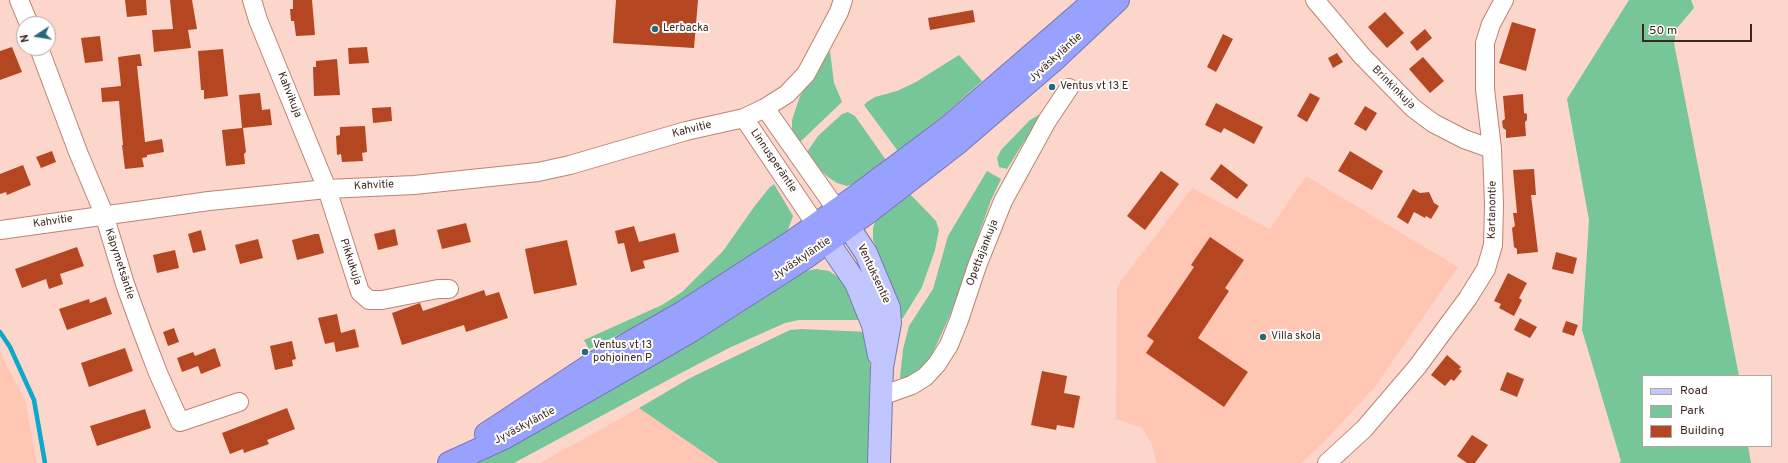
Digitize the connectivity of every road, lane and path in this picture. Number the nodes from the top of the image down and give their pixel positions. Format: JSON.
{"nodes":[{"id":1,"x":19,"y":0,"type":"edge"},
{"id":2,"x":252,"y":0,"type":"edge"},
{"id":3,"x":842,"y":0,"type":"edge"},
{"id":4,"x":1095,"y":0,"type":"edge"},
{"id":5,"x":1118,"y":0,"type":"edge"},
{"id":6,"x":1315,"y":0,"type":"edge"},
{"id":7,"x":1504,"y":0,"type":"edge"},
{"id":8,"x":26,"y":16,"type":"edge"},
{"id":9,"x":42,"y":56,"type":"edge"},
{"id":10,"x":1069,"y":88,"type":"dead end"},
{"id":11,"x":765,"y":108,"type":"junction"},
{"id":12,"x":744,"y":118,"type":"junction"},
{"id":13,"x":1492,"y":149,"type":"junction"},
{"id":14,"x":327,"y":189,"type":"junction"},
{"id":15,"x":104,"y":214,"type":"junction"},
{"id":16,"x":843,"y":218,"type":"junction"},
{"id":17,"x":0,"y":230,"type":"edge"},
{"id":18,"x":822,"y":233,"type":"junction"},
{"id":19,"x":449,"y":289,"type":"dead end"},
{"id":20,"x":882,"y":367,"type":"junction"},
{"id":21,"x":881,"y":396,"type":"junction"},
{"id":22,"x":239,"y":402,"type":"dead end"},
{"id":23,"x":448,"y":463,"type":"edge"},
{"id":24,"x":879,"y":463,"type":"edge"},
{"id":25,"x":1327,"y":463,"type":"edge"}],
"edges":[{"from":1,"to":8,"type":"street"},
{"from":2,"to":14,"type":"street","name":"Kahvikuja"},
{"from":3,"to":11,"type":"street","name":"Linnusperäntie"},
{"from":4,"to":16,"type":"highway","name":"Jyväskyläntie"},
{"from":5,"to":16,"type":"highway","name":"Jyväskyläntie"},
{"from":6,"to":13,"type":"street","name":"Brinkinkuja"},
{"from":7,"to":13,"type":"street","name":"Kartanontie"},
{"from":9,"to":15,"type":"street","name":"Käpymetsäntie"},
{"from":10,"to":21,"type":"street","name":"Opettajankuja"},
{"from":11,"to":12,"type":"street","name":"Linnusperäntie"},
{"from":11,"to":16,"type":"street"},
{"from":12,"to":14,"type":"street","name":"Kahvitie"},
{"from":12,"to":18,"type":"street","name":"Linnusperäntie"},
{"from":13,"to":25,"type":"street","name":"Kartanontie"},
{"from":14,"to":15,"type":"street","name":"Kahvitie"},
{"from":14,"to":19,"type":"street","name":"Pikkukuja"},
{"from":15,"to":17,"type":"street","name":"Kahvitie"},
{"from":15,"to":22,"type":"street","name":"Käpymetsäntie"},
{"from":16,"to":18,"type":"highway","name":"Jyväskyläntie"},
{"from":16,"to":20,"type":"main road","name":"Ventuksentie"},
{"from":18,"to":20,"type":"main road","name":"Ventuksentie"},
{"from":18,"to":23,"type":"highway","name":"Jyväskyläntie"},
{"from":20,"to":21,"type":"main road","name":"Ventuksentie"},
{"from":21,"to":24,"type":"main road","name":"Ventuksentie"}]}
